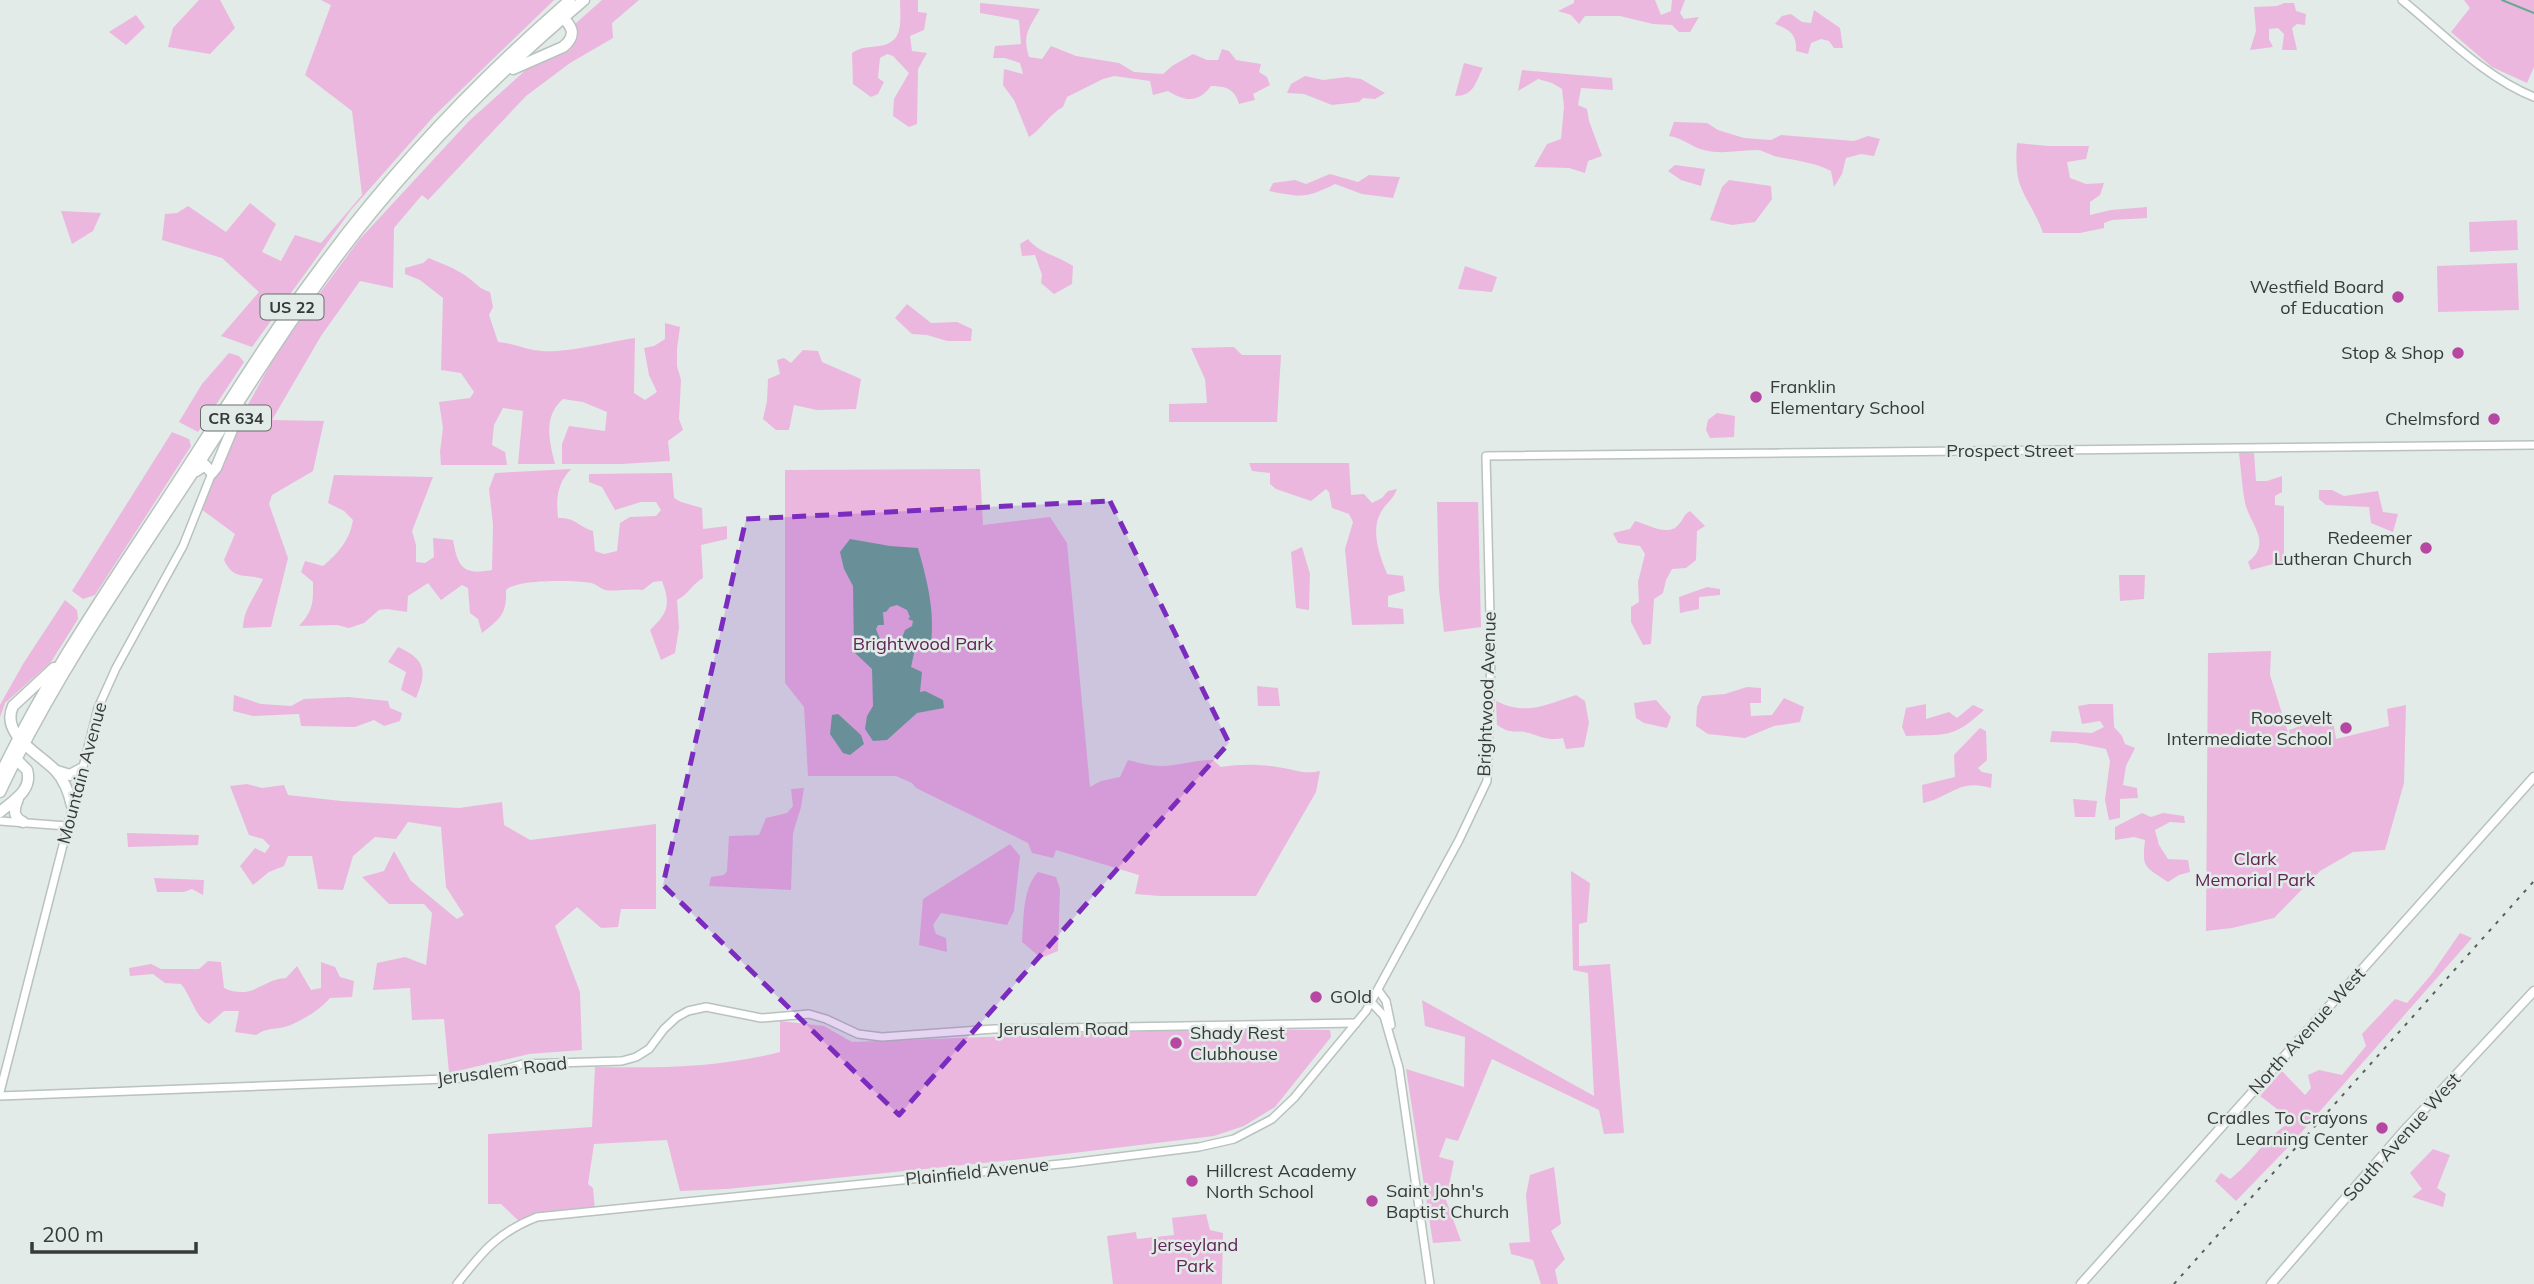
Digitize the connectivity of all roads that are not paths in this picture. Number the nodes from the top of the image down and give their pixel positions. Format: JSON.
{"nodes":[{"id":1,"x":584,"y":0,"type":"edge"},
{"id":2,"x":2402,"y":0,"type":"edge"},
{"id":3,"x":565,"y":7,"type":"edge"},
{"id":4,"x":495,"y":81,"type":"junction"},
{"id":5,"x":2534,"y":97,"type":"edge"},
{"id":6,"x":263,"y":364,"type":"junction"},
{"id":7,"x":2534,"y":445,"type":"edge"},
{"id":8,"x":1486,"y":456,"type":"joint"},
{"id":9,"x":212,"y":473,"type":"junction"},
{"id":10,"x":191,"y":476,"type":"junction"},
{"id":11,"x":62,"y":660,"type":"junction"},
{"id":12,"x":15,"y":737,"type":"junction"},
{"id":13,"x":11,"y":761,"type":"junction"},
{"id":14,"x":81,"y":769,"type":"junction"},
{"id":15,"x":56,"y":771,"type":"junction"},
{"id":16,"x":0,"y":775,"type":"edge"},
{"id":17,"x":2534,"y":778,"type":"edge"},
{"id":18,"x":0,"y":792,"type":"edge"},
{"id":19,"x":20,"y":795,"type":"junction"},
{"id":20,"x":72,"y":806,"type":"junction"},
{"id":21,"x":0,"y":811,"type":"edge"},
{"id":22,"x":0,"y":821,"type":"edge"},
{"id":23,"x":23,"y":822,"type":"junction"},
{"id":24,"x":67,"y":826,"type":"junction"},
{"id":25,"x":1378,"y":990,"type":"junction"},
{"id":26,"x":2534,"y":991,"type":"edge"},
{"id":27,"x":1371,"y":1002,"type":"junction"},
{"id":28,"x":1356,"y":1023,"type":"junction"},
{"id":29,"x":1391,"y":1036,"type":"junction"},
{"id":30,"x":0,"y":1094,"type":"edge"},
{"id":31,"x":457,"y":1284,"type":"edge"},
{"id":32,"x":1430,"y":1284,"type":"edge"},
{"id":33,"x":2081,"y":1284,"type":"edge"},
{"id":34,"x":2271,"y":1284,"type":"edge"}],
"edges":[{"from":1,"to":3,"type":"highway","number":"US 22"},
{"from":2,"to":5,"type":"street"},
{"from":3,"to":4,"type":"highway","number":"US 22"},
{"from":3,"to":4,"type":"highway"},
{"from":3,"to":11,"type":"highway","number":"US 22"},
{"from":4,"to":6,"type":"highway","number":"US 22"},
{"from":6,"to":9,"type":"highway","number":"CR 634"},
{"from":6,"to":10,"type":"highway","number":"US 22"},
{"from":7,"to":8,"type":"street","name":"Prospect Street"},
{"from":8,"to":25,"type":"street","name":"Brightwood Avenue"},
{"from":9,"to":10,"type":"highway"},
{"from":9,"to":14,"type":"street","name":"Mountain Avenue","number":"CR 634"},
{"from":10,"to":12,"type":"highway","number":"US 22"},
{"from":11,"to":12,"type":"highway","number":"US 22"},
{"from":11,"to":12,"type":"highway"},
{"from":12,"to":13,"type":"highway","number":"US 22"},
{"from":12,"to":15,"type":"highway"},
{"from":13,"to":16,"type":"highway","number":"US 22"},
{"from":13,"to":18,"type":"highway","number":"US 22"},
{"from":13,"to":19,"type":"highway"},
{"from":14,"to":15,"type":"highway"},
{"from":14,"to":20,"type":"street","name":"Mountain Avenue","number":"CR 634"},
{"from":15,"to":20,"type":"highway"},
{"from":17,"to":33,"type":"main road","name":"North Avenue West"},
{"from":19,"to":21,"type":"highway"},
{"from":19,"to":23,"type":"highway"},
{"from":20,"to":24,"type":"street","name":"Mountain Avenue","number":"CR 634"},
{"from":22,"to":23,"type":"street"},
{"from":23,"to":24,"type":"street"},
{"from":24,"to":30,"type":"street","name":"Mountain Avenue","number":"CR 634"},
{"from":25,"to":27,"type":"street","name":"Plainfield Avenue"},
{"from":25,"to":29,"type":"street"},
{"from":26,"to":34,"type":"main road","name":"South Avenue West"},
{"from":27,"to":28,"type":"street","name":"Plainfield Avenue"},
{"from":27,"to":29,"type":"street"},
{"from":28,"to":30,"type":"street","name":"Jerusalem Road"},
{"from":28,"to":31,"type":"street","name":"Plainfield Avenue"},
{"from":29,"to":32,"type":"street"}]}
